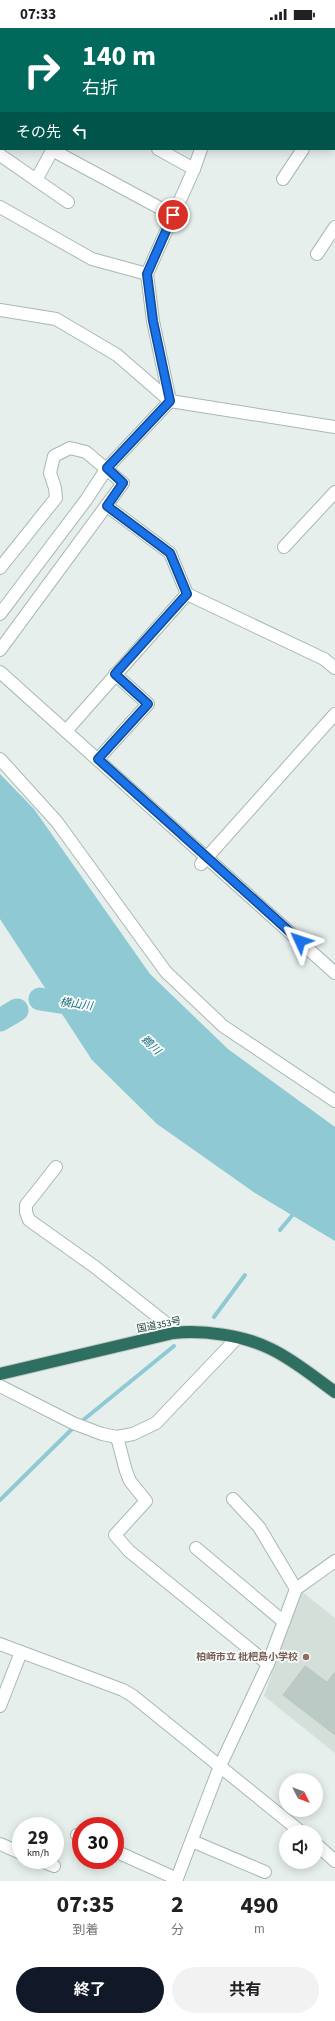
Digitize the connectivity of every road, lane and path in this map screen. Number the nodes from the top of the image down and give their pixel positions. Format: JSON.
{"nodes":[{"id":1,"x":52,"y":150,"type":"edge"},
{"id":2,"x":160,"y":150,"type":"edge"},
{"id":3,"x":201,"y":150,"type":"edge"},
{"id":4,"x":301,"y":150,"type":"edge"},
{"id":5,"x":0,"y":155,"type":"edge"},
{"id":6,"x":194,"y":169,"type":"junction"},
{"id":7,"x":283,"y":179,"type":"dead end"},
{"id":8,"x":36,"y":180,"type":"junction"},
{"id":9,"x":68,"y":202,"type":"dead end"},
{"id":10,"x":0,"y":207,"type":"edge"},
{"id":11,"x":173,"y":215,"type":"junction"},
{"id":12,"x":335,"y":227,"type":"edge"},
{"id":13,"x":317,"y":254,"type":"dead end"},
{"id":14,"x":147,"y":274,"type":"junction"},
{"id":15,"x":0,"y":310,"type":"edge"},
{"id":16,"x":170,"y":401,"type":"junction"},
{"id":17,"x":335,"y":427,"type":"edge"},
{"id":18,"x":107,"y":468,"type":"junction"},
{"id":19,"x":335,"y":492,"type":"edge"},
{"id":20,"x":107,"y":506,"type":"junction"},
{"id":21,"x":284,"y":547,"type":"dead end"},
{"id":22,"x":0,"y":568,"type":"edge"},
{"id":23,"x":187,"y":594,"type":"junction"},
{"id":24,"x":0,"y":614,"type":"edge"},
{"id":25,"x":0,"y":650,"type":"edge"},
{"id":26,"x":335,"y":668,"type":"edge"},
{"id":27,"x":0,"y":672,"type":"edge"},
{"id":28,"x":115,"y":674,"type":"junction"},
{"id":29,"x":335,"y":714,"type":"edge"},
{"id":30,"x":66,"y":731,"type":"junction"},
{"id":31,"x":0,"y":759,"type":"edge"},
{"id":32,"x":98,"y":759,"type":"junction"},
{"id":33,"x":204,"y":861,"type":"junction"},
{"id":34,"x":335,"y":972,"type":"edge"},
{"id":35,"x":335,"y":1101,"type":"edge"},
{"id":36,"x":56,"y":1167,"type":"dead end"},
{"id":37,"x":172,"y":1332,"type":"junction"},
{"id":38,"x":237,"y":1338,"type":"junction"},
{"id":39,"x":0,"y":1374,"type":"edge"},
{"id":40,"x":0,"y":1386,"type":"edge"},
{"id":41,"x":335,"y":1392,"type":"edge"},
{"id":42,"x":117,"y":1437,"type":"junction"},
{"id":43,"x":233,"y":1499,"type":"dead end"},
{"id":44,"x":196,"y":1548,"type":"dead end"},
{"id":45,"x":334,"y":1565,"type":"edge"},
{"id":46,"x":296,"y":1589,"type":"junction"},
{"id":47,"x":284,"y":1622,"type":"junction"},
{"id":48,"x":0,"y":1644,"type":"edge"},
{"id":49,"x":21,"y":1652,"type":"junction"},
{"id":50,"x":268,"y":1664,"type":"junction"},
{"id":51,"x":0,"y":1706,"type":"edge"},
{"id":52,"x":220,"y":1766,"type":"junction"},
{"id":53,"x":292,"y":1825,"type":"edge"},
{"id":54,"x":192,"y":1841,"type":"junction"},
{"id":55,"x":0,"y":1844,"type":"edge"},
{"id":56,"x":12,"y":1849,"type":"edge"},
{"id":57,"x":323,"y":1850,"type":"edge"},
{"id":58,"x":124,"y":1855,"type":"edge"},
{"id":59,"x":335,"y":1861,"type":"edge"},
{"id":60,"x":265,"y":1872,"type":"dead end"},
{"id":61,"x":177,"y":1880,"type":"edge"}],
"edges":[{"from":1,"to":8,"type":"street"},
{"from":1,"to":11,"type":"street"},
{"from":2,"to":6,"type":"street"},
{"from":3,"to":6,"type":"street"},
{"from":4,"to":7,"type":"street"},
{"from":5,"to":8,"type":"street"},
{"from":6,"to":11,"type":"street"},
{"from":8,"to":9,"type":"street"},
{"from":10,"to":14,"type":"street"},
{"from":11,"to":14,"type":"street"},
{"from":12,"to":13,"type":"street"},
{"from":14,"to":16,"type":"street"},
{"from":15,"to":16,"type":"street"},
{"from":16,"to":17,"type":"street"},
{"from":16,"to":18,"type":"street"},
{"from":18,"to":20,"type":"street"},
{"from":18,"to":22,"type":"street"},
{"from":18,"to":24,"type":"street"},
{"from":19,"to":21,"type":"street"},
{"from":20,"to":23,"type":"street"},
{"from":20,"to":25,"type":"street"},
{"from":23,"to":26,"type":"street"},
{"from":23,"to":28,"type":"street"},
{"from":27,"to":30,"type":"street"},
{"from":28,"to":30,"type":"street"},
{"from":28,"to":32,"type":"street"},
{"from":29,"to":33,"type":"street"},
{"from":30,"to":32,"type":"street"},
{"from":31,"to":35,"type":"street"},
{"from":32,"to":33,"type":"street"},
{"from":33,"to":34,"type":"street"},
{"from":36,"to":37,"type":"street"},
{"from":37,"to":38,"type":"highway","name":"国道353号"},
{"from":37,"to":39,"type":"highway","name":"国道353号"},
{"from":38,"to":41,"type":"highway","name":"国道353号"},
{"from":38,"to":42,"type":"street"},
{"from":40,"to":42,"type":"street"},
{"from":42,"to":50,"type":"street"},
{"from":43,"to":46,"type":"street"},
{"from":44,"to":47,"type":"street"},
{"from":45,"to":46,"type":"street"},
{"from":46,"to":47,"type":"street"},
{"from":47,"to":50,"type":"street"},
{"from":48,"to":49,"type":"street"},
{"from":49,"to":51,"type":"street"},
{"from":49,"to":52,"type":"street"},
{"from":50,"to":52,"type":"street"},
{"from":52,"to":53,"type":"street"},
{"from":52,"to":54,"type":"street"},
{"from":54,"to":60,"type":"street"},
{"from":54,"to":61,"type":"street"},
{"from":55,"to":56,"type":"street"},
{"from":57,"to":59,"type":"street"},
{"from":58,"to":61,"type":"street"}]}
